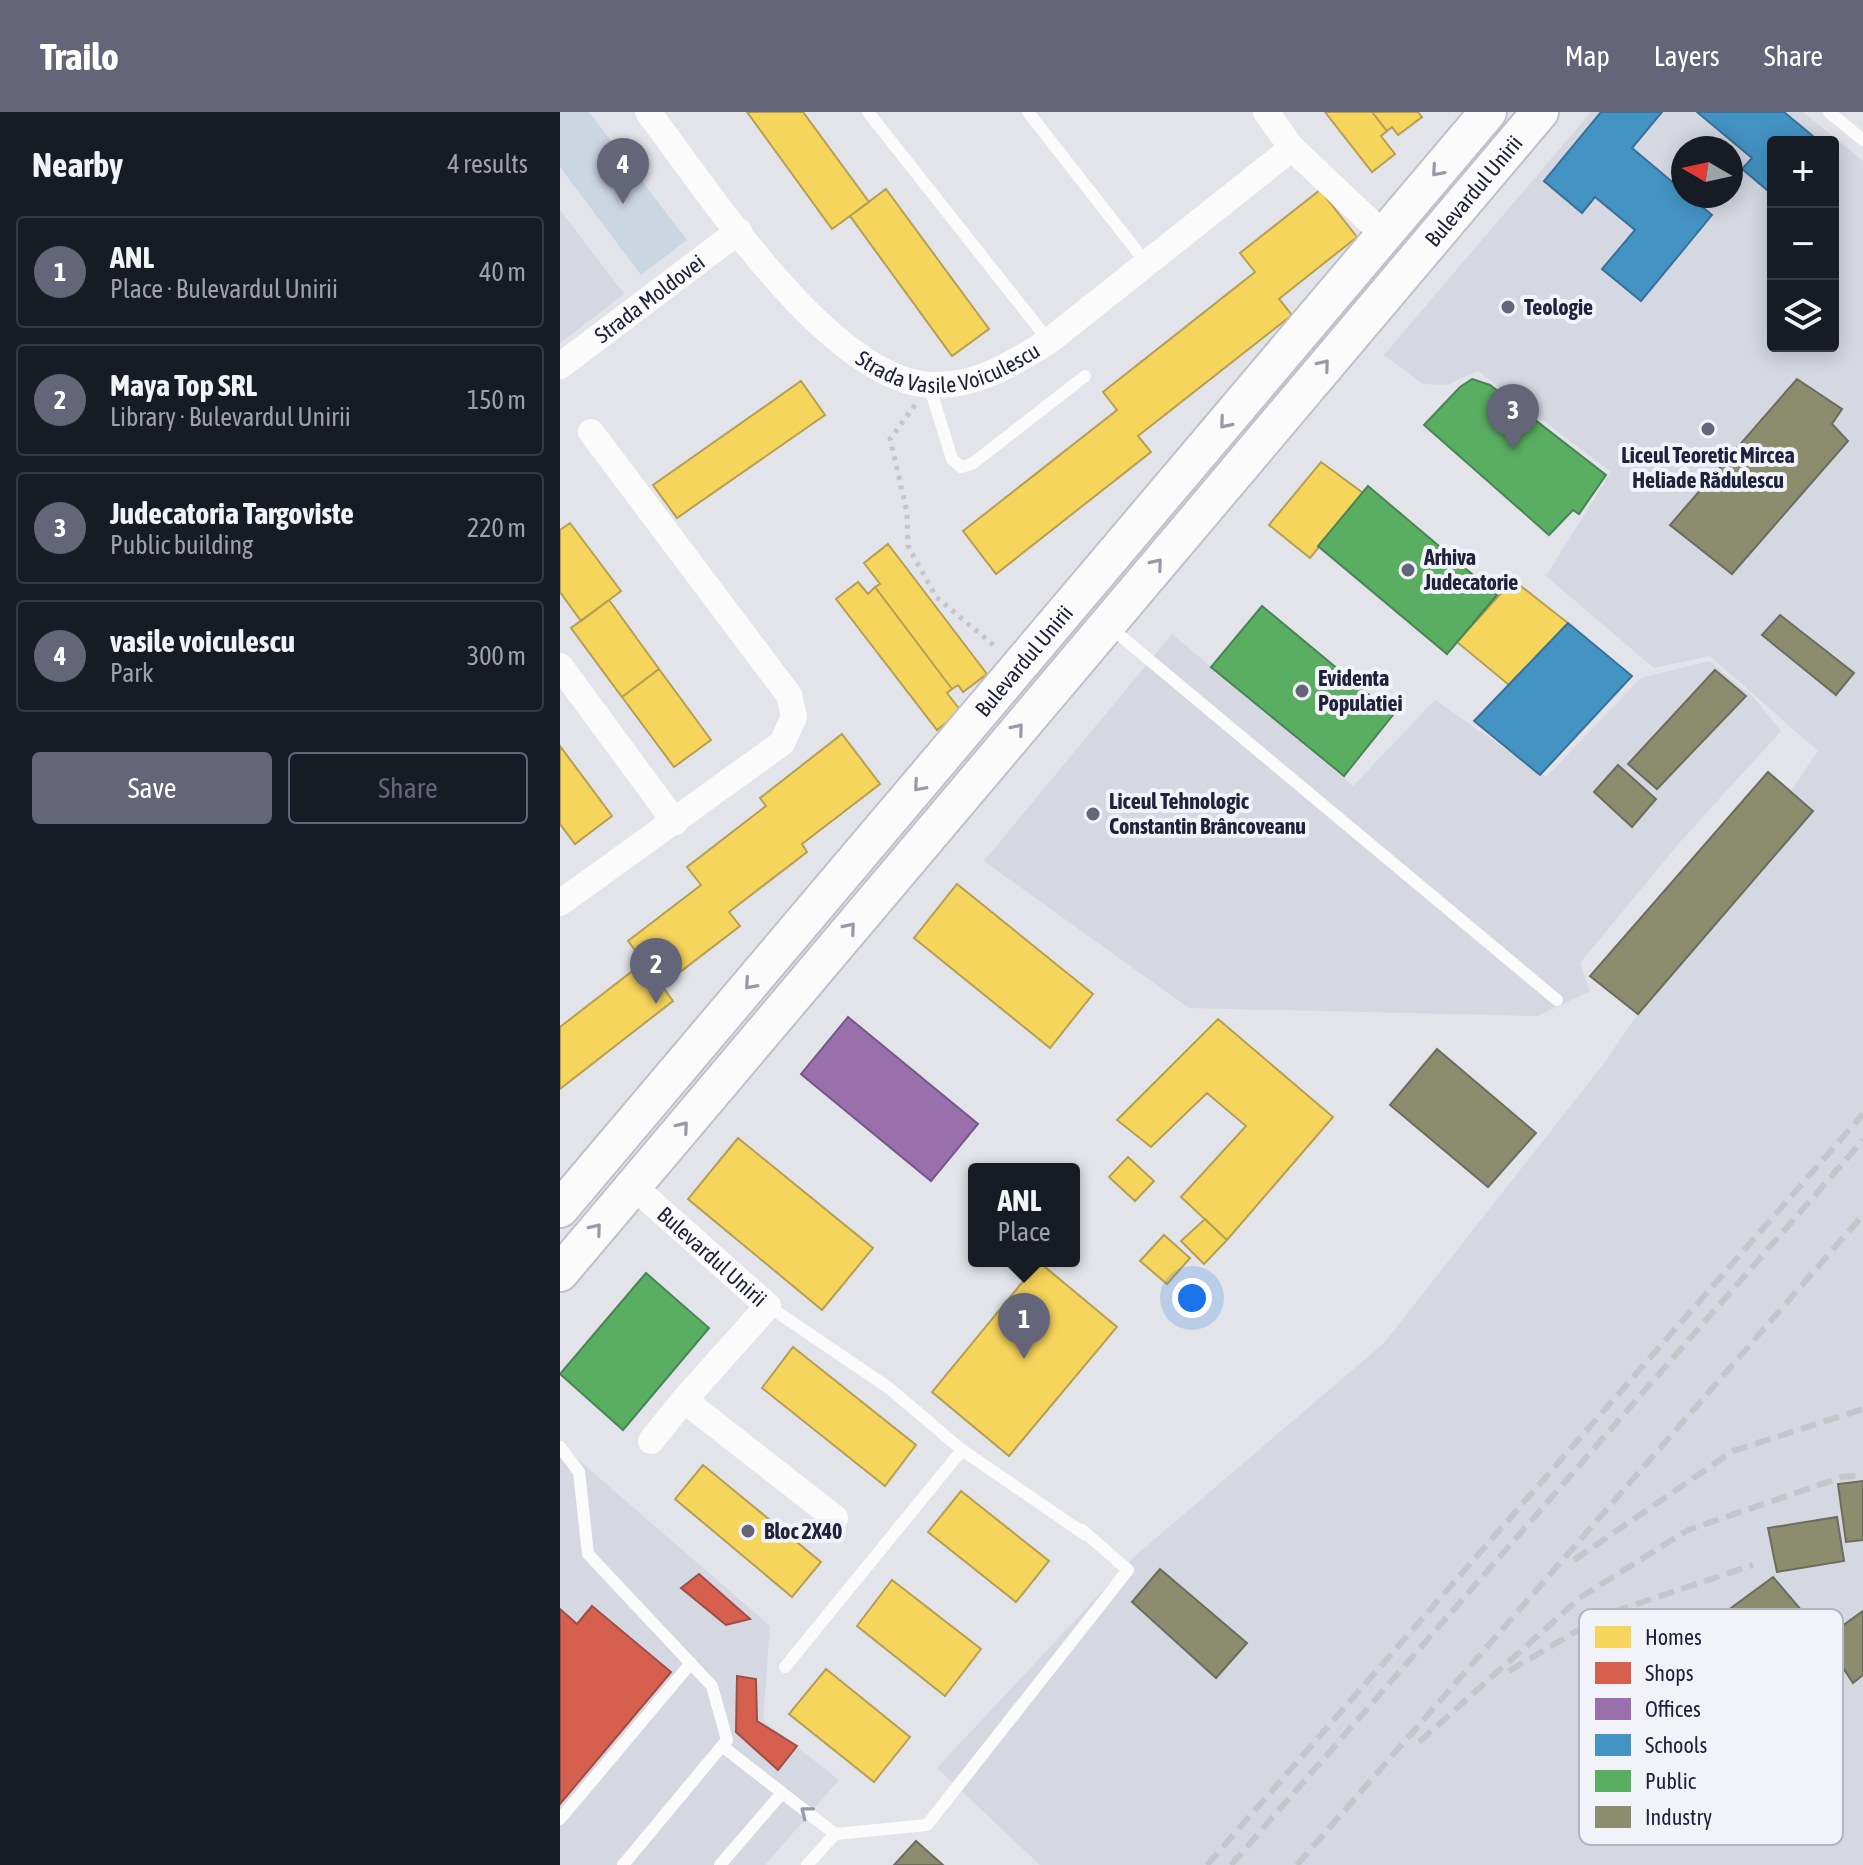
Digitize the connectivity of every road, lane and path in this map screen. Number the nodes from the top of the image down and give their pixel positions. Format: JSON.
{"nodes":[{"id":1,"x":648,"y":112,"type":"edge"},
{"id":2,"x":868,"y":112,"type":"edge"},
{"id":3,"x":1028,"y":112,"type":"edge"},
{"id":4,"x":1266,"y":112,"type":"edge"},
{"id":5,"x":1488,"y":112,"type":"edge"},
{"id":6,"x":1540,"y":112,"type":"edge"},
{"id":7,"x":1829,"y":112,"type":"edge"},
{"id":8,"x":1863,"y":140,"type":"edge"},
{"id":9,"x":1292,"y":148,"type":"junction"},
{"id":10,"x":739,"y":231,"type":"junction"},
{"id":11,"x":1383,"y":234,"type":"junction"},
{"id":12,"x":1412,"y":259,"type":"junction"},
{"id":13,"x":1147,"y":264,"type":"junction"},
{"id":14,"x":1049,"y":341,"type":"junction"},
{"id":15,"x":560,"y":366,"type":"edge"},
{"id":16,"x":1085,"y":376,"type":"dead end"},
{"id":17,"x":929,"y":385,"type":"junction"},
{"id":18,"x":591,"y":432,"type":"dead end"},
{"id":19,"x":1107,"y":624,"type":"junction"},
{"id":20,"x":1008,"y":656,"type":"dead end"},
{"id":21,"x":560,"y":666,"type":"edge"},
{"id":22,"x":675,"y":822,"type":"junction"},
{"id":23,"x":560,"y":903,"type":"edge"},
{"id":24,"x":1557,"y":1000,"type":"dead end"},
{"id":25,"x":602,"y":1159,"type":"junction"},
{"id":26,"x":633,"y":1186,"type":"junction"},
{"id":27,"x":560,"y":1209,"type":"edge"},
{"id":28,"x":560,"y":1273,"type":"edge"},
{"id":29,"x":768,"y":1306,"type":"junction"},
{"id":30,"x":684,"y":1400,"type":"junction"},
{"id":31,"x":651,"y":1441,"type":"dead end"},
{"id":32,"x":560,"y":1447,"type":"edge"},
{"id":33,"x":962,"y":1450,"type":"junction"},
{"id":34,"x":835,"y":1518,"type":"dead end"},
{"id":35,"x":1082,"y":1530,"type":"junction"},
{"id":36,"x":1106,"y":1559,"type":"dead end"},
{"id":37,"x":691,"y":1663,"type":"junction"},
{"id":38,"x":785,"y":1667,"type":"dead end"},
{"id":39,"x":722,"y":1746,"type":"junction"},
{"id":40,"x":782,"y":1793,"type":"junction"},
{"id":41,"x":560,"y":1819,"type":"edge"},
{"id":42,"x":835,"y":1834,"type":"junction"},
{"id":43,"x":623,"y":1865,"type":"edge"},
{"id":44,"x":720,"y":1865,"type":"edge"},
{"id":45,"x":807,"y":1865,"type":"edge"}],
"edges":[{"from":1,"to":10,"type":"street","name":"Strada Vasile Voiculescu"},
{"from":2,"to":14,"type":"lane"},
{"from":3,"to":13,"type":"lane"},
{"from":4,"to":9,"type":"street"},
{"from":5,"to":11,"type":"main road","name":"Bulevardul Unirii","one_way":true},
{"from":6,"to":12,"type":"main road","name":"Bulevardul Unirii"},
{"from":7,"to":8,"type":"lane"},
{"from":9,"to":11,"type":"street"},
{"from":9,"to":13,"type":"street","name":"Strada Vasile Voiculescu"},
{"from":10,"to":15,"type":"street","name":"Strada Moldovei"},
{"from":10,"to":17,"type":"street","name":"Strada Vasile Voiculescu"},
{"from":11,"to":12,"type":"main road"},
{"from":11,"to":25,"type":"main road","name":"Bulevardul Unirii","one_way":true},
{"from":19,"to":12,"type":"main road","name":"Bulevardul Unirii","one_way":true},
{"from":13,"to":14,"type":"street","name":"Strada Vasile Voiculescu"},
{"from":14,"to":17,"type":"street","name":"Strada Vasile Voiculescu"},
{"from":16,"to":17,"type":"lane"},
{"from":17,"to":20,"type":"path"},
{"from":18,"to":22,"type":"street"},
{"from":19,"to":24,"type":"lane"},
{"from":26,"to":19,"type":"main road","name":"Bulevardul Unirii","one_way":true},
{"from":21,"to":22,"type":"street"},
{"from":22,"to":23,"type":"street"},
{"from":25,"to":26,"type":"main road"},
{"from":25,"to":27,"type":"main road","name":"Bulevardul Unirii"},
{"from":28,"to":26,"type":"main road","name":"Bulevardul Unirii","one_way":true},
{"from":26,"to":29,"type":"street","name":"Bulevardul Unirii"},
{"from":29,"to":30,"type":"street","name":"Bulevardul Unirii"},
{"from":29,"to":33,"type":"lane"},
{"from":30,"to":31,"type":"street","name":"Bulevardul Unirii"},
{"from":30,"to":34,"type":"street"},
{"from":32,"to":37,"type":"lane"},
{"from":33,"to":35,"type":"lane"},
{"from":33,"to":38,"type":"lane"},
{"from":35,"to":36,"type":"lane"},
{"from":35,"to":42,"type":"lane"},
{"from":37,"to":39,"type":"lane"},
{"from":37,"to":41,"type":"lane"},
{"from":39,"to":40,"type":"lane"},
{"from":39,"to":43,"type":"lane"},
{"from":42,"to":40,"type":"lane","one_way":true},
{"from":40,"to":44,"type":"lane"},
{"from":42,"to":45,"type":"lane"}]}
